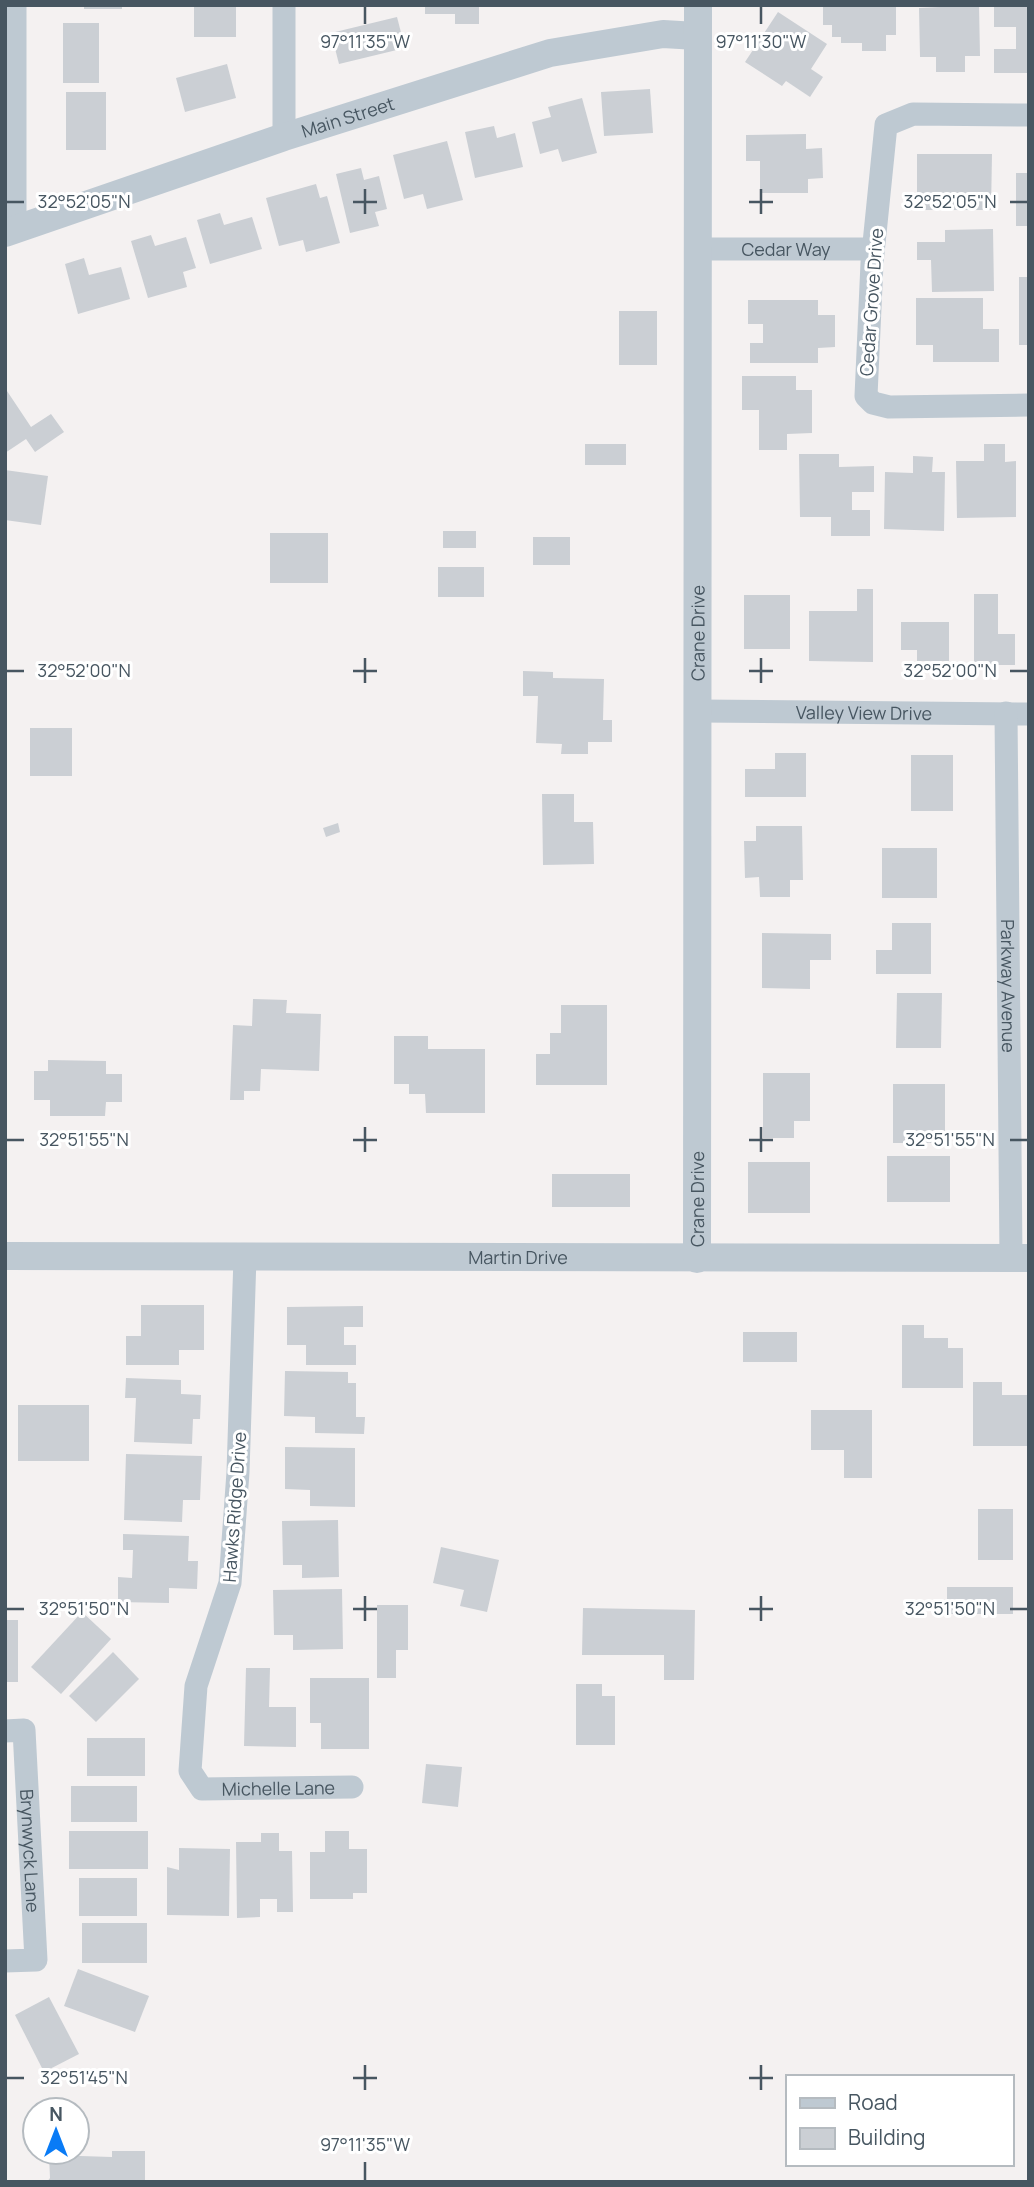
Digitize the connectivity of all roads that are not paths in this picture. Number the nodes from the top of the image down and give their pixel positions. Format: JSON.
{"nodes":[{"id":1,"x":15,"y":5,"type":"edge"},
{"id":2,"x":284,"y":5,"type":"edge"},
{"id":3,"x":698,"y":5,"type":"edge"},
{"id":4,"x":698,"y":36,"type":"junction"},
{"id":5,"x":1029,"y":115,"type":"edge"},
{"id":6,"x":284,"y":137,"type":"junction"},
{"id":7,"x":10,"y":231,"type":"edge"},
{"id":8,"x":698,"y":249,"type":"junction"},
{"id":9,"x":873,"y":249,"type":"junction"},
{"id":10,"x":1029,"y":405,"type":"edge"},
{"id":11,"x":698,"y":711,"type":"junction"},
{"id":12,"x":1018,"y":714,"type":"edge"},
{"id":13,"x":5,"y":1256,"type":"edge"},
{"id":14,"x":246,"y":1257,"type":"junction"},
{"id":15,"x":1020,"y":1258,"type":"edge"},
{"id":16,"x":697,"y":1259,"type":"junction"},
{"id":17,"x":5,"y":1731,"type":"edge"},
{"id":18,"x":352,"y":1787,"type":"dead end"},
{"id":19,"x":202,"y":1789,"type":"joint"},
{"id":20,"x":5,"y":1961,"type":"edge"}],
"edges":[{"from":1,"to":7,"type":"street"},
{"from":2,"to":6,"type":"street"},
{"from":3,"to":4,"type":"street","name":"Crane Drive"},
{"from":4,"to":6,"type":"street","name":"Main Street"},
{"from":4,"to":8,"type":"street","name":"Crane Drive"},
{"from":5,"to":9,"type":"street","name":"Cedar Grove Drive"},
{"from":6,"to":7,"type":"street","name":"Main Street"},
{"from":8,"to":9,"type":"street","name":"Cedar Way"},
{"from":8,"to":11,"type":"street","name":"Crane Drive"},
{"from":9,"to":10,"type":"street","name":"Cedar Grove Drive"},
{"from":11,"to":12,"type":"street","name":"Valley View Drive"},
{"from":11,"to":16,"type":"street","name":"Crane Drive"},
{"from":12,"to":15,"type":"street","name":"Parkway Avenue"},
{"from":13,"to":14,"type":"street","name":"Martin Drive"},
{"from":14,"to":16,"type":"street","name":"Martin Drive"},
{"from":14,"to":19,"type":"street","name":"Hawks Ridge Drive"},
{"from":15,"to":16,"type":"street","name":"Martin Drive"},
{"from":17,"to":20,"type":"street","name":"Brynwyck Lane"},
{"from":18,"to":19,"type":"street","name":"Michelle Lane"}]}
